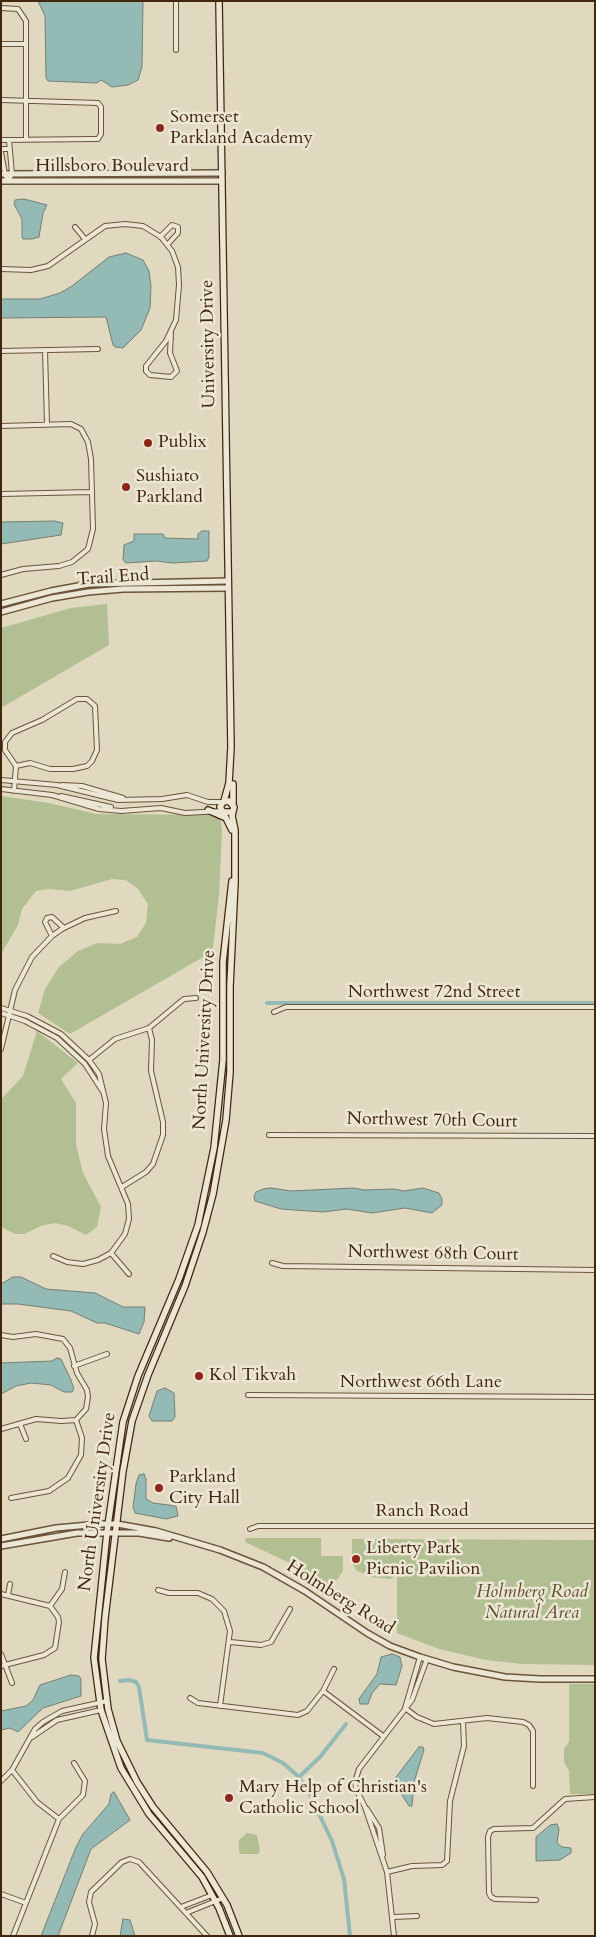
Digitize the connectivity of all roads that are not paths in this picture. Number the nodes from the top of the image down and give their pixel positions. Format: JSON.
{"nodes":[{"id":1,"x":176,"y":1,"type":"edge"},
{"id":2,"x":219,"y":1,"type":"edge"},
{"id":3,"x":1,"y":8,"type":"edge"},
{"id":4,"x":1,"y":44,"type":"edge"},
{"id":5,"x":26,"y":44,"type":"junction"},
{"id":6,"x":176,"y":50,"type":"dead end"},
{"id":7,"x":1,"y":100,"type":"edge"},
{"id":8,"x":26,"y":101,"type":"junction"},
{"id":9,"x":1,"y":140,"type":"edge"},
{"id":10,"x":9,"y":140,"type":"junction"},
{"id":11,"x":26,"y":140,"type":"junction"},
{"id":12,"x":9,"y":149,"type":"junction"},
{"id":13,"x":1,"y":151,"type":"edge"},
{"id":14,"x":3,"y":174,"type":"edge"},
{"id":15,"x":12,"y":174,"type":"junction"},
{"id":16,"x":222,"y":174,"type":"junction"},
{"id":17,"x":1,"y":181,"type":"edge"},
{"id":18,"x":8,"y":181,"type":"junction"},
{"id":19,"x":222,"y":181,"type":"junction"},
{"id":20,"x":75,"y":227,"type":"dead end"},
{"id":21,"x":160,"y":237,"type":"junction"},
{"id":22,"x":85,"y":238,"type":"junction"},
{"id":23,"x":168,"y":244,"type":"junction"},
{"id":24,"x":1,"y":269,"type":"edge"},
{"id":25,"x":171,"y":333,"type":"junction"},
{"id":26,"x":98,"y":349,"type":"dead end"},
{"id":27,"x":45,"y":350,"type":"junction"},
{"id":28,"x":2,"y":351,"type":"edge"},
{"id":29,"x":47,"y":424,"type":"junction"},
{"id":30,"x":1,"y":426,"type":"edge"},
{"id":31,"x":91,"y":492,"type":"junction"},
{"id":32,"x":1,"y":494,"type":"edge"},
{"id":33,"x":1,"y":575,"type":"edge"},
{"id":34,"x":228,"y":585,"type":"junction"},
{"id":35,"x":1,"y":604,"type":"edge"},
{"id":36,"x":1,"y":612,"type":"edge"},
{"id":37,"x":231,"y":747,"type":"junction"},
{"id":38,"x":16,"y":766,"type":"junction"},
{"id":39,"x":1,"y":780,"type":"edge"},
{"id":40,"x":15,"y":782,"type":"junction"},
{"id":41,"x":57,"y":786,"type":"junction"},
{"id":42,"x":1,"y":789,"type":"edge"},
{"id":43,"x":74,"y":789,"type":"junction"},
{"id":44,"x":14,"y":792,"type":"junction"},
{"id":45,"x":52,"y":795,"type":"junction"},
{"id":46,"x":72,"y":798,"type":"junction"},
{"id":47,"x":128,"y":799,"type":"junction"},
{"id":48,"x":143,"y":799,"type":"junction"},
{"id":49,"x":224,"y":802,"type":"junction"},
{"id":50,"x":233,"y":803,"type":"junction"},
{"id":51,"x":142,"y":808,"type":"junction"},
{"id":52,"x":128,"y":809,"type":"junction"},
{"id":53,"x":208,"y":810,"type":"junction"},
{"id":54,"x":222,"y":812,"type":"junction"},
{"id":55,"x":232,"y":812,"type":"junction"},
{"id":56,"x":227,"y":819,"type":"junction"},
{"id":57,"x":234,"y":836,"type":"junction"},
{"id":58,"x":234,"y":872,"type":"junction"},
{"id":59,"x":116,"y":911,"type":"dead end"},
{"id":60,"x":64,"y":928,"type":"junction"},
{"id":61,"x":52,"y":936,"type":"junction"},
{"id":62,"x":196,"y":998,"type":"dead end"},
{"id":63,"x":595,"y":1007,"type":"edge"},
{"id":64,"x":1,"y":1008,"type":"edge"},
{"id":65,"x":10,"y":1010,"type":"junction"},
{"id":66,"x":274,"y":1012,"type":"dead end"},
{"id":67,"x":1,"y":1013,"type":"edge"},
{"id":68,"x":9,"y":1015,"type":"junction"},
{"id":69,"x":149,"y":1028,"type":"junction"},
{"id":70,"x":1,"y":1049,"type":"edge"},
{"id":71,"x":89,"y":1060,"type":"junction"},
{"id":72,"x":85,"y":1064,"type":"junction"},
{"id":73,"x":104,"y":1093,"type":"junction"},
{"id":74,"x":269,"y":1135,"type":"dead end"},
{"id":75,"x":595,"y":1136,"type":"edge"},
{"id":76,"x":122,"y":1187,"type":"junction"},
{"id":77,"x":206,"y":1192,"type":"junction"},
{"id":78,"x":213,"y":1194,"type":"junction"},
{"id":79,"x":111,"y":1253,"type":"junction"},
{"id":80,"x":53,"y":1256,"type":"dead end"},
{"id":81,"x":272,"y":1263,"type":"dead end"},
{"id":82,"x":595,"y":1270,"type":"edge"},
{"id":83,"x":128,"y":1274,"type":"dead end"},
{"id":84,"x":1,"y":1335,"type":"edge"},
{"id":85,"x":107,"y":1354,"type":"dead end"},
{"id":86,"x":74,"y":1366,"type":"junction"},
{"id":87,"x":248,"y":1395,"type":"dead end"},
{"id":88,"x":595,"y":1397,"type":"edge"},
{"id":89,"x":76,"y":1420,"type":"junction"},
{"id":90,"x":20,"y":1424,"type":"junction"},
{"id":91,"x":1,"y":1429,"type":"edge"},
{"id":92,"x":26,"y":1439,"type":"dead end"},
{"id":93,"x":11,"y":1498,"type":"dead end"},
{"id":94,"x":108,"y":1524,"type":"junction"},
{"id":95,"x":117,"y":1524,"type":"junction"},
{"id":96,"x":595,"y":1526,"type":"edge"},
{"id":97,"x":250,"y":1529,"type":"dead end"},
{"id":98,"x":107,"y":1532,"type":"junction"},
{"id":99,"x":116,"y":1532,"type":"junction"},
{"id":100,"x":1,"y":1539,"type":"edge"},
{"id":101,"x":192,"y":1542,"type":"junction"},
{"id":102,"x":1,"y":1546,"type":"edge"},
{"id":103,"x":65,"y":1572,"type":"dead end"},
{"id":104,"x":10,"y":1584,"type":"dead end"},
{"id":105,"x":158,"y":1590,"type":"dead end"},
{"id":106,"x":1,"y":1594,"type":"edge"},
{"id":107,"x":8,"y":1595,"type":"junction"},
{"id":108,"x":50,"y":1606,"type":"junction"},
{"id":109,"x":290,"y":1609,"type":"dead end"},
{"id":110,"x":230,"y":1642,"type":"junction"},
{"id":111,"x":1,"y":1654,"type":"edge"},
{"id":112,"x":420,"y":1657,"type":"junction"},
{"id":113,"x":427,"y":1659,"type":"junction"},
{"id":114,"x":3,"y":1665,"type":"edge"},
{"id":115,"x":334,"y":1669,"type":"dead end"},
{"id":116,"x":595,"y":1678,"type":"edge"},
{"id":117,"x":12,"y":1683,"type":"dead end"},
{"id":118,"x":409,"y":1688,"type":"junction"},
{"id":119,"x":323,"y":1691,"type":"junction"},
{"id":120,"x":416,"y":1692,"type":"junction"},
{"id":121,"x":190,"y":1698,"type":"dead end"},
{"id":122,"x":107,"y":1701,"type":"junction"},
{"id":123,"x":99,"y":1702,"type":"junction"},
{"id":124,"x":220,"y":1706,"type":"junction"},
{"id":125,"x":405,"y":1708,"type":"junction"},
{"id":126,"x":108,"y":1709,"type":"junction"},
{"id":127,"x":100,"y":1710,"type":"junction"},
{"id":128,"x":463,"y":1722,"type":"junction"},
{"id":129,"x":383,"y":1736,"type":"junction"},
{"id":130,"x":28,"y":1740,"type":"junction"},
{"id":131,"x":74,"y":1763,"type":"dead end"},
{"id":132,"x":12,"y":1770,"type":"junction"},
{"id":133,"x":1,"y":1781,"type":"edge"},
{"id":134,"x":533,"y":1786,"type":"dead end"},
{"id":135,"x":595,"y":1797,"type":"edge"},
{"id":136,"x":59,"y":1820,"type":"junction"},
{"id":137,"x":387,"y":1872,"type":"junction"},
{"id":138,"x":218,"y":1891,"type":"junction"},
{"id":139,"x":1,"y":1894,"type":"edge"},
{"id":140,"x":212,"y":1895,"type":"junction"},
{"id":141,"x":223,"y":1898,"type":"junction"},
{"id":142,"x":536,"y":1900,"type":"dead end"},
{"id":143,"x":216,"y":1902,"type":"junction"},
{"id":144,"x":26,"y":1903,"type":"junction"},
{"id":145,"x":180,"y":1907,"type":"junction"},
{"id":146,"x":186,"y":1913,"type":"junction"},
{"id":147,"x":417,"y":1916,"type":"dead end"},
{"id":148,"x":394,"y":1917,"type":"junction"},
{"id":149,"x":13,"y":1936,"type":"edge"},
{"id":150,"x":92,"y":1936,"type":"edge"},
{"id":151,"x":207,"y":1936,"type":"edge"},
{"id":152,"x":230,"y":1936,"type":"edge"},
{"id":153,"x":239,"y":1936,"type":"edge"},
{"id":154,"x":394,"y":1936,"type":"edge"}],
"edges":[{"from":1,"to":6,"type":"street"},
{"from":2,"to":16,"type":"main road","name":"University Drive"},
{"from":3,"to":5,"type":"street"},
{"from":4,"to":5,"type":"street"},
{"from":5,"to":8,"type":"street"},
{"from":7,"to":8,"type":"street"},
{"from":8,"to":11,"type":"street"},
{"from":8,"to":11,"type":"street"},
{"from":9,"to":10,"type":"street"},
{"from":10,"to":11,"type":"street"},
{"from":10,"to":12,"type":"street"},
{"from":12,"to":13,"type":"street"},
{"from":12,"to":15,"type":"street"},
{"from":13,"to":14,"type":"street"},
{"from":14,"to":15,"type":"street","name":"Hillsboro Boulevard"},
{"from":14,"to":18,"type":"street"},
{"from":15,"to":16,"type":"street","name":"Hillsboro Boulevard"},
{"from":15,"to":18,"type":"street"},
{"from":16,"to":19,"type":"main road","name":"University Drive"},
{"from":17,"to":18,"type":"street","name":"Hillsboro Boulevard"},
{"from":18,"to":19,"type":"street","name":"Hillsboro Boulevard"},
{"from":19,"to":34,"type":"main road","name":"University Drive"},
{"from":20,"to":22,"type":"street"},
{"from":21,"to":22,"type":"street"},
{"from":21,"to":23,"type":"street"},
{"from":21,"to":23,"type":"street"},
{"from":22,"to":24,"type":"street"},
{"from":23,"to":25,"type":"street"},
{"from":25,"to":25,"type":"street"},
{"from":26,"to":27,"type":"street"},
{"from":27,"to":28,"type":"street"},
{"from":27,"to":29,"type":"street"},
{"from":29,"to":30,"type":"street"},
{"from":29,"to":31,"type":"street"},
{"from":31,"to":32,"type":"street"},
{"from":31,"to":33,"type":"street"},
{"from":34,"to":35,"type":"street","name":"Trail End"},
{"from":34,"to":36,"type":"street","name":"Trail End"},
{"from":34,"to":37,"type":"main road","name":"University Drive"},
{"from":37,"to":49,"type":"main road","name":"University Drive"},
{"from":37,"to":50,"type":"main road","name":"University Drive"},
{"from":38,"to":38,"type":"street"},
{"from":38,"to":40,"type":"street"},
{"from":39,"to":40,"type":"street"},
{"from":40,"to":41,"type":"street"},
{"from":40,"to":44,"type":"street"},
{"from":41,"to":43,"type":"street"},
{"from":41,"to":47,"type":"street"},
{"from":42,"to":44,"type":"street"},
{"from":43,"to":46,"type":"street"},
{"from":43,"to":47,"type":"street"},
{"from":44,"to":45,"type":"street"},
{"from":45,"to":46,"type":"street"},
{"from":45,"to":52,"type":"street"},
{"from":46,"to":52,"type":"street"},
{"from":47,"to":48,"type":"street"},
{"from":48,"to":49,"type":"street"},
{"from":48,"to":51,"type":"street"},
{"from":49,"to":50,"type":"main road"},
{"from":49,"to":54,"type":"main road","name":"University Drive"},
{"from":50,"to":55,"type":"main road","name":"University Drive"},
{"from":51,"to":52,"type":"street"},
{"from":51,"to":53,"type":"street"},
{"from":53,"to":54,"type":"street"},
{"from":53,"to":56,"type":"main road"},
{"from":54,"to":55,"type":"main road"},
{"from":54,"to":56,"type":"main road"},
{"from":55,"to":57,"type":"main road"},
{"from":56,"to":57,"type":"main road"},
{"from":57,"to":58,"type":"main road","name":"North University Drive"},
{"from":58,"to":77,"type":"main road","name":"North University Drive"},
{"from":58,"to":78,"type":"main road","name":"North University Drive"},
{"from":59,"to":60,"type":"street"},
{"from":60,"to":61,"type":"street"},
{"from":60,"to":61,"type":"street"},
{"from":61,"to":65,"type":"street"},
{"from":62,"to":69,"type":"street"},
{"from":63,"to":66,"type":"street","name":"Northwest 72nd Street"},
{"from":64,"to":65,"type":"street"},
{"from":65,"to":68,"type":"street"},
{"from":65,"to":71,"type":"street"},
{"from":67,"to":68,"type":"street"},
{"from":68,"to":70,"type":"street"},
{"from":68,"to":72,"type":"street"},
{"from":69,"to":71,"type":"street"},
{"from":69,"to":76,"type":"street"},
{"from":71,"to":72,"type":"street"},
{"from":71,"to":73,"type":"street"},
{"from":72,"to":73,"type":"street"},
{"from":73,"to":76,"type":"street"},
{"from":74,"to":75,"type":"street","name":"Northwest 70th Court"},
{"from":76,"to":79,"type":"street"},
{"from":77,"to":78,"type":"main road"},
{"from":77,"to":94,"type":"main road","name":"North University Drive"},
{"from":78,"to":95,"type":"main road","name":"North University Drive"},
{"from":79,"to":80,"type":"street"},
{"from":79,"to":83,"type":"street"},
{"from":81,"to":82,"type":"street","name":"Northwest 68th Court"},
{"from":84,"to":86,"type":"street"},
{"from":85,"to":86,"type":"street"},
{"from":86,"to":89,"type":"street"},
{"from":87,"to":88,"type":"street","name":"Northwest 66th Lane"},
{"from":89,"to":90,"type":"street"},
{"from":89,"to":93,"type":"street"},
{"from":90,"to":91,"type":"street"},
{"from":90,"to":92,"type":"street"},
{"from":94,"to":95,"type":"street","name":"Holmberg Road"},
{"from":94,"to":98,"type":"main road","name":"North University Drive"},
{"from":94,"to":100,"type":"street","name":"Holmberg Road"},
{"from":95,"to":99,"type":"main road","name":"North University Drive"},
{"from":95,"to":101,"type":"street","name":"Holmberg Road"},
{"from":96,"to":97,"type":"street","name":"Ranch Road"},
{"from":98,"to":99,"type":"street","name":"Holmberg Road"},
{"from":98,"to":102,"type":"street","name":"Holmberg Road"},
{"from":98,"to":123,"type":"main road","name":"North University Drive"},
{"from":99,"to":101,"type":"street","name":"Holmberg Road"},
{"from":99,"to":122,"type":"main road","name":"North University Drive"},
{"from":101,"to":112,"type":"street","name":"Holmberg Road"},
{"from":103,"to":108,"type":"street"},
{"from":104,"to":107,"type":"street"},
{"from":105,"to":110,"type":"street"},
{"from":106,"to":107,"type":"street"},
{"from":107,"to":108,"type":"street"},
{"from":108,"to":114,"type":"street"},
{"from":109,"to":110,"type":"street"},
{"from":110,"to":124,"type":"street"},
{"from":111,"to":114,"type":"street"},
{"from":112,"to":113,"type":"street","name":"Holmberg Road"},
{"from":112,"to":118,"type":"street"},
{"from":113,"to":116,"type":"street","name":"Holmberg Road"},
{"from":113,"to":120,"type":"street"},
{"from":114,"to":117,"type":"street"},
{"from":115,"to":119,"type":"street"},
{"from":118,"to":120,"type":"street"},
{"from":118,"to":125,"type":"street"},
{"from":119,"to":124,"type":"street"},
{"from":119,"to":129,"type":"street"},
{"from":120,"to":125,"type":"street"},
{"from":121,"to":124,"type":"street"},
{"from":122,"to":123,"type":"street"},
{"from":122,"to":126,"type":"main road","name":"North University Drive"},
{"from":123,"to":127,"type":"main road","name":"North University Drive"},
{"from":123,"to":130,"type":"street"},
{"from":125,"to":128,"type":"street"},
{"from":125,"to":129,"type":"street"},
{"from":126,"to":127,"type":"street"},
{"from":126,"to":138,"type":"main road","name":"North University Drive"},
{"from":127,"to":130,"type":"street"},
{"from":127,"to":140,"type":"main road","name":"North University Drive"},
{"from":128,"to":134,"type":"street"},
{"from":128,"to":137,"type":"street"},
{"from":129,"to":137,"type":"street"},
{"from":130,"to":132,"type":"street"},
{"from":131,"to":136,"type":"street"},
{"from":132,"to":133,"type":"street"},
{"from":132,"to":136,"type":"street"},
{"from":135,"to":142,"type":"street"},
{"from":136,"to":144,"type":"street"},
{"from":137,"to":148,"type":"street"},
{"from":138,"to":140,"type":"street"},
{"from":138,"to":141,"type":"main road","name":"North University Drive"},
{"from":139,"to":144,"type":"street"},
{"from":140,"to":143,"type":"main road","name":"North University Drive"},
{"from":140,"to":145,"type":"street"},
{"from":141,"to":143,"type":"street"},
{"from":141,"to":153,"type":"main road","name":"North University Drive"},
{"from":143,"to":146,"type":"street"},
{"from":143,"to":152,"type":"main road","name":"North University Drive"},
{"from":144,"to":149,"type":"street"},
{"from":145,"to":146,"type":"street"},
{"from":145,"to":150,"type":"street"},
{"from":146,"to":151,"type":"street"},
{"from":147,"to":148,"type":"street"},
{"from":148,"to":154,"type":"street"}]}
